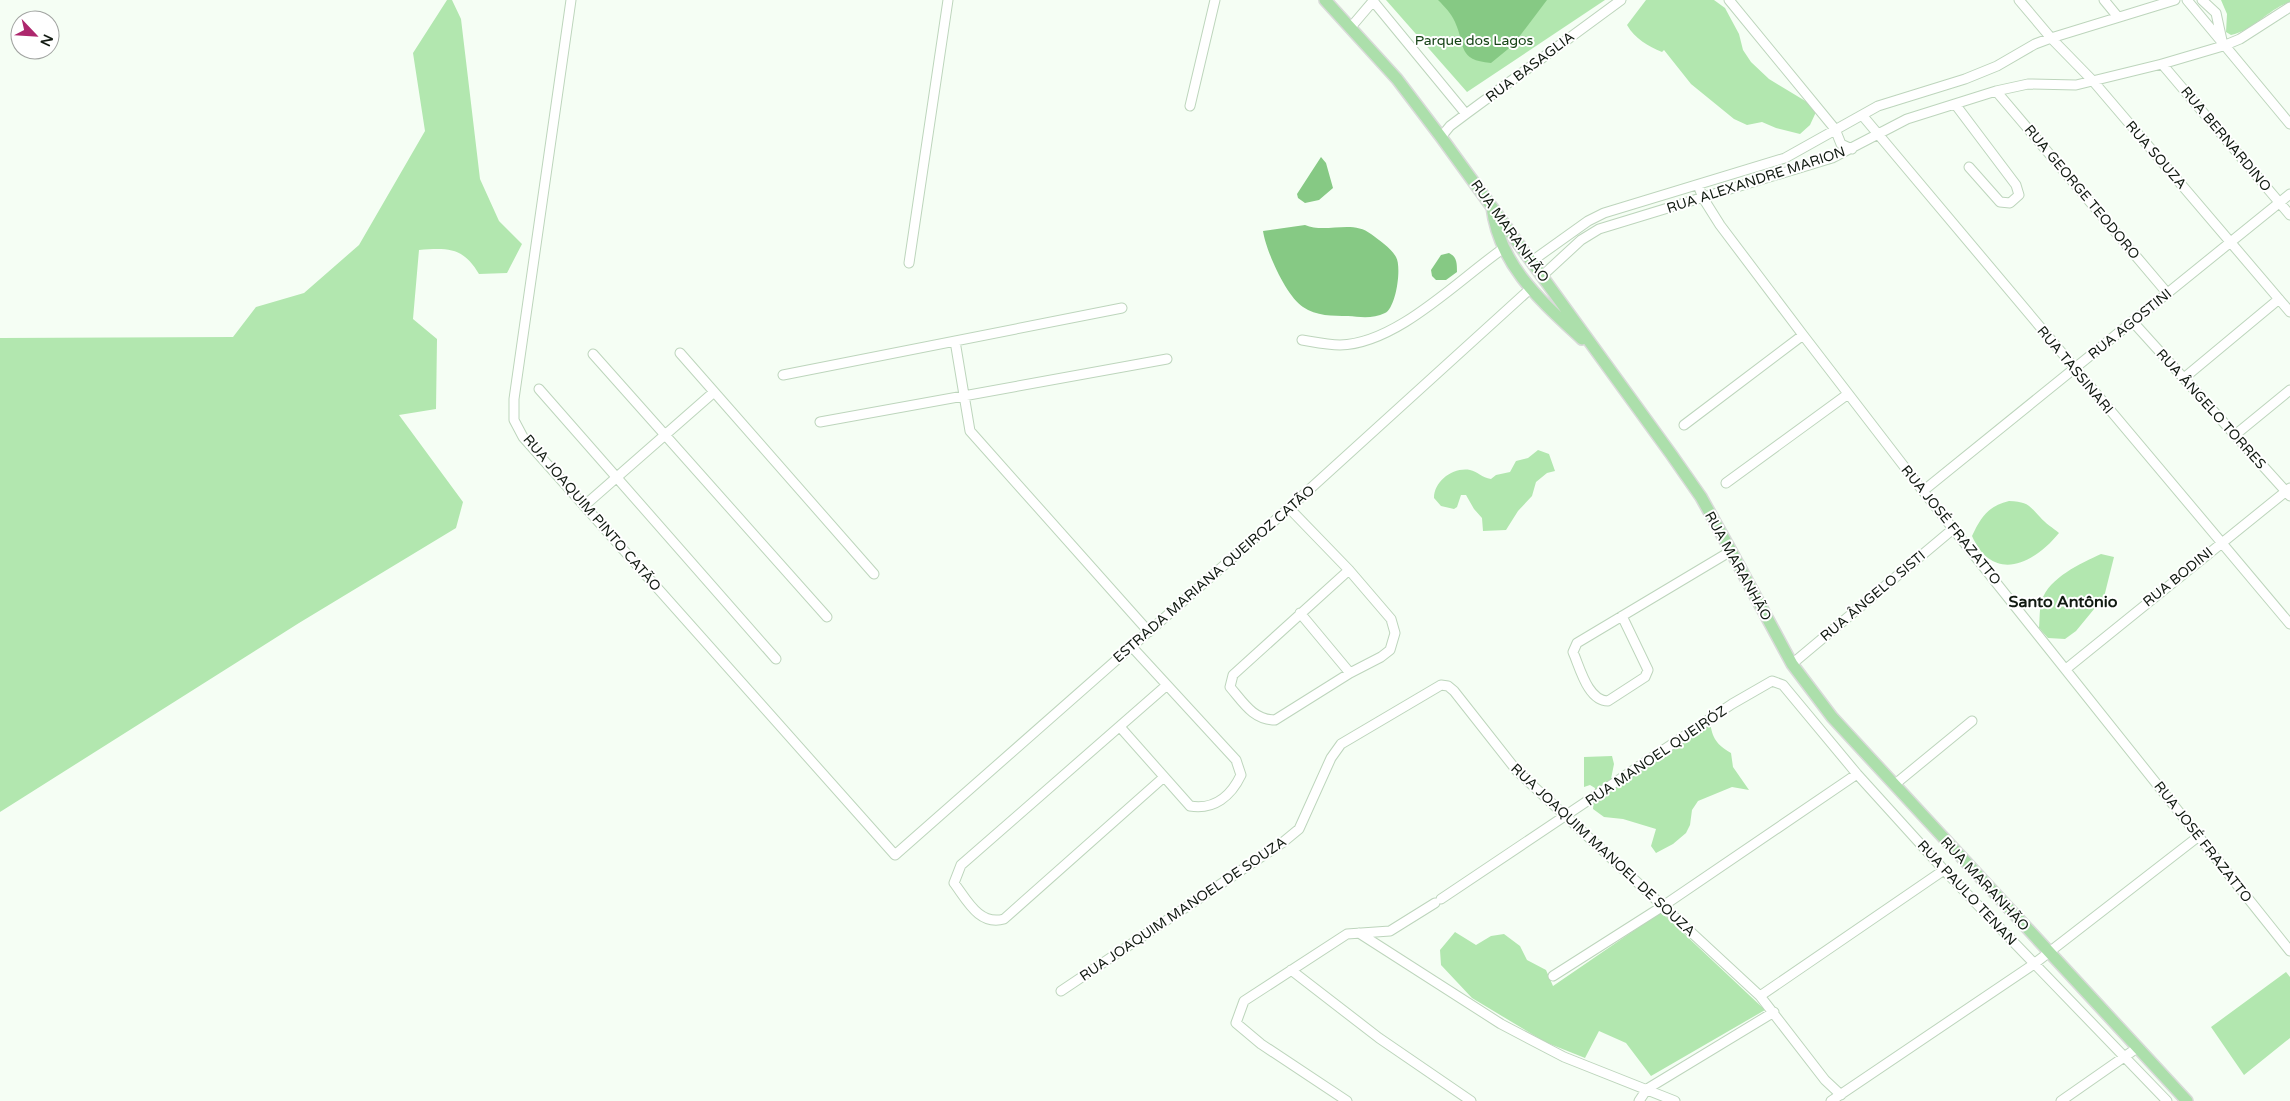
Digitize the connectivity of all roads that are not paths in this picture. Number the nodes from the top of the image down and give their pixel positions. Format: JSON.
{"nodes":[{"id":1,"x":571,"y":0,"type":"edge"},
{"id":2,"x":948,"y":0,"type":"edge"},
{"id":3,"x":1215,"y":0,"type":"edge"},
{"id":4,"x":1325,"y":0,"type":"edge"},
{"id":5,"x":1621,"y":0,"type":"edge"},
{"id":6,"x":1729,"y":0,"type":"edge"},
{"id":7,"x":2019,"y":0,"type":"edge"},
{"id":8,"x":2104,"y":0,"type":"edge"},
{"id":9,"x":2175,"y":0,"type":"edge"},
{"id":10,"x":2187,"y":0,"type":"edge"},
{"id":11,"x":2202,"y":0,"type":"edge"},
{"id":12,"x":1374,"y":1,"type":"edge"},
{"id":13,"x":2290,"y":7,"type":"edge"},
{"id":14,"x":2118,"y":16,"type":"junction"},
{"id":15,"x":1351,"y":28,"type":"junction"},
{"id":16,"x":2051,"y":38,"type":"junction"},
{"id":17,"x":2223,"y":46,"type":"junction"},
{"id":18,"x":2162,"y":64,"type":"junction"},
{"id":19,"x":2093,"y":81,"type":"junction"},
{"id":20,"x":1996,"y":91,"type":"junction"},
{"id":21,"x":1955,"y":104,"type":"junction"},
{"id":22,"x":1190,"y":106,"type":"dead end"},
{"id":23,"x":1466,"y":114,"type":"junction"},
{"id":24,"x":1862,"y":115,"type":"junction"},
{"id":25,"x":2290,"y":124,"type":"edge"},
{"id":26,"x":1835,"y":129,"type":"junction"},
{"id":27,"x":1877,"y":135,"type":"junction"},
{"id":28,"x":1442,"y":137,"type":"junction"},
{"id":29,"x":1852,"y":149,"type":"junction"},
{"id":30,"x":1970,"y":167,"type":"dead end"},
{"id":31,"x":1698,"y":185,"type":"junction"},
{"id":32,"x":2290,"y":194,"type":"edge"},
{"id":33,"x":1703,"y":198,"type":"junction"},
{"id":34,"x":2280,"y":202,"type":"junction"},
{"id":35,"x":1492,"y":206,"type":"junction"},
{"id":36,"x":2290,"y":215,"type":"edge"},
{"id":37,"x":2231,"y":242,"type":"junction"},
{"id":38,"x":1504,"y":248,"type":"junction"},
{"id":39,"x":1532,"y":260,"type":"junction"},
{"id":40,"x":909,"y":263,"type":"dead end"},
{"id":41,"x":1519,"y":274,"type":"junction"},
{"id":42,"x":1542,"y":276,"type":"junction"},
{"id":43,"x":1530,"y":289,"type":"junction"},
{"id":44,"x":2168,"y":294,"type":"junction"},
{"id":45,"x":2279,"y":299,"type":"junction"},
{"id":46,"x":1122,"y":308,"type":"dead end"},
{"id":47,"x":2290,"y":312,"type":"edge"},
{"id":48,"x":2133,"y":322,"type":"junction"},
{"id":49,"x":1803,"y":336,"type":"junction"},
{"id":50,"x":1302,"y":340,"type":"dead end"},
{"id":51,"x":955,"y":341,"type":"junction"},
{"id":52,"x":680,"y":353,"type":"dead end"},
{"id":53,"x":593,"y":354,"type":"dead end"},
{"id":54,"x":1600,"y":355,"type":"junction"},
{"id":55,"x":1167,"y":359,"type":"dead end"},
{"id":56,"x":2074,"y":369,"type":"junction"},
{"id":57,"x":783,"y":375,"type":"dead end"},
{"id":58,"x":2184,"y":378,"type":"junction"},
{"id":59,"x":539,"y":389,"type":"dead end"},
{"id":60,"x":2290,"y":390,"type":"edge"},
{"id":61,"x":714,"y":392,"type":"junction"},
{"id":62,"x":1848,"y":394,"type":"junction"},
{"id":63,"x":964,"y":396,"type":"junction"},
{"id":64,"x":820,"y":422,"type":"dead end"},
{"id":65,"x":1684,"y":425,"type":"dead end"},
{"id":66,"x":665,"y":435,"type":"junction"},
{"id":67,"x":2235,"y":435,"type":"junction"},
{"id":68,"x":617,"y":478,"type":"junction"},
{"id":69,"x":1726,"y":483,"type":"dead end"},
{"id":70,"x":1923,"y":491,"type":"junction"},
{"id":71,"x":2289,"y":491,"type":"edge"},
{"id":72,"x":584,"y":506,"type":"junction"},
{"id":73,"x":1289,"y":508,"type":"junction"},
{"id":74,"x":1953,"y":529,"type":"junction"},
{"id":75,"x":2220,"y":542,"type":"junction"},
{"id":76,"x":1732,"y":551,"type":"junction"},
{"id":77,"x":1349,"y":570,"type":"junction"},
{"id":78,"x":874,"y":574,"type":"dead end"},
{"id":79,"x":1300,"y":612,"type":"junction"},
{"id":80,"x":1622,"y":616,"type":"junction"},
{"id":81,"x":827,"y":617,"type":"dead end"},
{"id":82,"x":2290,"y":624,"type":"edge"},
{"id":83,"x":1148,"y":632,"type":"junction"},
{"id":84,"x":1132,"y":647,"type":"junction"},
{"id":85,"x":776,"y":659,"type":"dead end"},
{"id":86,"x":1792,"y":664,"type":"junction"},
{"id":87,"x":2066,"y":669,"type":"junction"},
{"id":88,"x":1350,"y":673,"type":"junction"},
{"id":89,"x":1772,"y":680,"type":"joint"},
{"id":90,"x":1167,"y":685,"type":"junction"},
{"id":91,"x":1972,"y":721,"type":"dead end"},
{"id":92,"x":1120,"y":727,"type":"junction"},
{"id":93,"x":1857,"y":774,"type":"junction"},
{"id":94,"x":1164,"y":776,"type":"junction"},
{"id":95,"x":1894,"y":785,"type":"junction"},
{"id":96,"x":1566,"y":817,"type":"junction"},
{"id":97,"x":2198,"y":836,"type":"junction"},
{"id":98,"x":895,"y":855,"type":"joint"},
{"id":99,"x":1944,"y":870,"type":"junction"},
{"id":100,"x":1663,"y":906,"type":"junction"},
{"id":101,"x":1359,"y":933,"type":"junction"},
{"id":102,"x":2290,"y":952,"type":"edge"},
{"id":103,"x":2049,"y":953,"type":"junction"},
{"id":104,"x":2034,"y":964,"type":"junction"},
{"id":105,"x":1291,"y":970,"type":"junction"},
{"id":106,"x":1553,"y":976,"type":"dead end"},
{"id":107,"x":1061,"y":991,"type":"dead end"},
{"id":108,"x":1760,"y":996,"type":"junction"},
{"id":109,"x":1774,"y":1012,"type":"junction"},
{"id":110,"x":2137,"y":1048,"type":"junction"},
{"id":111,"x":2125,"y":1058,"type":"junction"},
{"id":112,"x":1647,"y":1089,"type":"junction"},
{"id":113,"x":1841,"y":1095,"type":"junction"},
{"id":114,"x":1347,"y":1101,"type":"edge"},
{"id":115,"x":1471,"y":1101,"type":"edge"},
{"id":116,"x":1639,"y":1101,"type":"edge"},
{"id":117,"x":1675,"y":1101,"type":"edge"},
{"id":118,"x":1831,"y":1101,"type":"edge"},
{"id":119,"x":2061,"y":1101,"type":"edge"},
{"id":120,"x":2167,"y":1101,"type":"edge"},
{"id":121,"x":2187,"y":1101,"type":"edge"}],
"edges":[{"from":1,"to":72,"type":"street","name":"RUA JOAQUIM PINTO CATÃO"},
{"from":2,"to":40,"type":"street"},
{"from":3,"to":22,"type":"street"},
{"from":4,"to":15,"type":"main road","name":"RUA MARANHÃO"},
{"from":5,"to":23,"type":"street","name":"RUA BASAGLIA"},
{"from":6,"to":26,"type":"street"},
{"from":7,"to":16,"type":"street","name":"RUA SOUZA"},
{"from":8,"to":14,"type":"street"},
{"from":9,"to":14,"type":"street","name":"RUA ALEXANDRE MARION"},
{"from":10,"to":17,"type":"street"},
{"from":11,"to":17,"type":"street"},
{"from":12,"to":15,"type":"street"},
{"from":12,"to":23,"type":"street"},
{"from":13,"to":17,"type":"street","name":"RUA ALEXANDRE MARION"},
{"from":14,"to":16,"type":"street","name":"RUA ALEXANDRE MARION"},
{"from":15,"to":28,"type":"main road","name":"RUA MARANHÃO"},
{"from":16,"to":19,"type":"street","name":"RUA SOUZA"},
{"from":16,"to":24,"type":"street","name":"RUA ALEXANDRE MARION"},
{"from":17,"to":18,"type":"street","name":"RUA ALEXANDRE MARION"},
{"from":17,"to":25,"type":"street"},
{"from":18,"to":19,"type":"street","name":"RUA ALEXANDRE MARION"},
{"from":18,"to":34,"type":"street","name":"RUA BERNARDINO"},
{"from":19,"to":20,"type":"street","name":"RUA ALEXANDRE MARION"},
{"from":19,"to":37,"type":"street","name":"RUA SOUZA"},
{"from":20,"to":21,"type":"street","name":"RUA ALEXANDRE MARION"},
{"from":20,"to":44,"type":"street","name":"RUA GEORGE TEODORO"},
{"from":21,"to":27,"type":"street","name":"RUA ALEXANDRE MARION"},
{"from":21,"to":30,"type":"street"},
{"from":23,"to":28,"type":"street","name":"RUA BASAGLIA"},
{"from":24,"to":26,"type":"street","name":"RUA ALEXANDRE MARION"},
{"from":24,"to":27,"type":"street","name":"RUA TASSINARI"},
{"from":26,"to":29,"type":"street"},
{"from":26,"to":31,"type":"street","name":"RUA ALEXANDRE MARION"},
{"from":27,"to":29,"type":"street","name":"RUA ALEXANDRE MARION"},
{"from":27,"to":56,"type":"street","name":"RUA TASSINARI"},
{"from":28,"to":35,"type":"main road","name":"RUA MARANHÃO"},
{"from":29,"to":33,"type":"street","name":"RUA ALEXANDRE MARION"},
{"from":31,"to":33,"type":"street","name":"RUA JOSÉ FRAZATTO"},
{"from":31,"to":39,"type":"street","name":"RUA ALEXANDRE MARION"},
{"from":32,"to":34,"type":"street","name":"RUA AGOSTINI"},
{"from":33,"to":42,"type":"street","name":"RUA ALEXANDRE MARION"},
{"from":33,"to":49,"type":"street","name":"RUA JOSÉ FRAZATTO"},
{"from":34,"to":36,"type":"street","name":"RUA BERNARDINO"},
{"from":34,"to":37,"type":"street","name":"RUA AGOSTINI"},
{"from":35,"to":38,"type":"main road"},
{"from":35,"to":39,"type":"main road","name":"RUA MARANHÃO"},
{"from":37,"to":44,"type":"street","name":"RUA AGOSTINI"},
{"from":37,"to":45,"type":"street","name":"RUA SOUZA"},
{"from":38,"to":41,"type":"main road"},
{"from":38,"to":50,"type":"street"},
{"from":39,"to":41,"type":"main road"},
{"from":39,"to":42,"type":"main road","name":"RUA MARANHÃO"},
{"from":41,"to":43,"type":"main road"},
{"from":42,"to":43,"type":"main road"},
{"from":42,"to":54,"type":"main road","name":"RUA MARANHÃO"},
{"from":43,"to":54,"type":"main road"},
{"from":43,"to":73,"type":"street","name":"ESTRADA MARIANA QUEIROZ CATÃO"},
{"from":44,"to":48,"type":"street","name":"RUA AGOSTINI"},
{"from":45,"to":47,"type":"street","name":"RUA SOUZA"},
{"from":45,"to":58,"type":"street"},
{"from":46,"to":51,"type":"street"},
{"from":48,"to":56,"type":"street","name":"RUA AGOSTINI"},
{"from":48,"to":58,"type":"street","name":"RUA ÂNGELO TORRES"},
{"from":49,"to":62,"type":"street","name":"RUA JOSÉ FRAZATTO"},
{"from":49,"to":65,"type":"street"},
{"from":51,"to":57,"type":"street"},
{"from":51,"to":63,"type":"street"},
{"from":52,"to":61,"type":"street"},
{"from":53,"to":66,"type":"street"},
{"from":54,"to":76,"type":"main road","name":"RUA MARANHÃO"},
{"from":55,"to":63,"type":"street"},
{"from":56,"to":70,"type":"street","name":"RUA AGOSTINI"},
{"from":56,"to":75,"type":"street","name":"RUA TASSINARI"},
{"from":58,"to":67,"type":"street","name":"RUA ÂNGELO TORRES"},
{"from":59,"to":68,"type":"street"},
{"from":60,"to":67,"type":"street"},
{"from":61,"to":66,"type":"street"},
{"from":61,"to":78,"type":"street"},
{"from":62,"to":69,"type":"street"},
{"from":62,"to":70,"type":"street","name":"RUA JOSÉ FRAZATTO"},
{"from":63,"to":64,"type":"street"},
{"from":63,"to":83,"type":"street"},
{"from":66,"to":68,"type":"street"},
{"from":66,"to":81,"type":"street"},
{"from":67,"to":71,"type":"street","name":"RUA ÂNGELO TORRES"},
{"from":68,"to":72,"type":"street"},
{"from":68,"to":85,"type":"street"},
{"from":70,"to":74,"type":"street","name":"RUA JOSÉ FRAZATTO"},
{"from":71,"to":75,"type":"street","name":"RUA BODINI"},
{"from":72,"to":98,"type":"street","name":"RUA JOAQUIM PINTO CATÃO"},
{"from":73,"to":77,"type":"street"},
{"from":73,"to":83,"type":"street","name":"ESTRADA MARIANA QUEIROZ CATÃO"},
{"from":74,"to":86,"type":"street","name":"RUA ÂNGELO SISTI"},
{"from":74,"to":87,"type":"street","name":"RUA JOSÉ FRAZATTO"},
{"from":75,"to":82,"type":"street","name":"RUA TASSINARI"},
{"from":75,"to":87,"type":"street","name":"RUA BODINI"},
{"from":76,"to":80,"type":"street"},
{"from":76,"to":86,"type":"main road","name":"RUA MARANHÃO"},
{"from":77,"to":79,"type":"street"},
{"from":77,"to":88,"type":"street"},
{"from":79,"to":88,"type":"street"},
{"from":79,"to":88,"type":"street"},
{"from":80,"to":80,"type":"street"},
{"from":83,"to":84,"type":"street","name":"ESTRADA MARIANA QUEIROZ CATÃO"},
{"from":84,"to":90,"type":"street"},
{"from":84,"to":98,"type":"street","name":"ESTRADA MARIANA QUEIROZ CATÃO"},
{"from":86,"to":95,"type":"main road","name":"RUA MARANHÃO"},
{"from":87,"to":97,"type":"street","name":"RUA JOSÉ FRAZATTO"},
{"from":89,"to":93,"type":"street","name":"RUA PAULO TENAN"},
{"from":89,"to":96,"type":"street","name":"RUA MANOEL QUEIRÓZ"},
{"from":90,"to":92,"type":"street"},
{"from":90,"to":94,"type":"street"},
{"from":91,"to":95,"type":"street"},
{"from":92,"to":94,"type":"street"},
{"from":92,"to":94,"type":"street"},
{"from":93,"to":99,"type":"street","name":"RUA PAULO TENAN"},
{"from":93,"to":100,"type":"street"},
{"from":95,"to":103,"type":"main road","name":"RUA MARANHÃO"},
{"from":96,"to":100,"type":"street","name":"RUA JOAQUIM MANOEL DE SOUZA"},
{"from":96,"to":101,"type":"street","name":"RUA MANOEL QUEIRÓZ"},
{"from":96,"to":107,"type":"street","name":"RUA JOAQUIM MANOEL DE SOUZA"},
{"from":97,"to":102,"type":"street","name":"RUA JOSÉ FRAZATTO"},
{"from":97,"to":103,"type":"street"},
{"from":99,"to":104,"type":"street","name":"RUA PAULO TENAN"},
{"from":99,"to":108,"type":"street"},
{"from":100,"to":106,"type":"street"},
{"from":100,"to":108,"type":"street","name":"RUA JOAQUIM MANOEL DE SOUZA"},
{"from":101,"to":105,"type":"street","name":"RUA MANOEL QUEIRÓZ"},
{"from":101,"to":112,"type":"street"},
{"from":103,"to":104,"type":"street"},
{"from":103,"to":110,"type":"main road","name":"RUA MARANHÃO"},
{"from":104,"to":111,"type":"street","name":"RUA PAULO TENAN"},
{"from":104,"to":113,"type":"street"},
{"from":105,"to":114,"type":"street","name":"RUA MANOEL QUEIRÓZ"},
{"from":105,"to":115,"type":"street"},
{"from":108,"to":109,"type":"street","name":"RUA JOAQUIM MANOEL DE SOUZA"},
{"from":109,"to":112,"type":"street"},
{"from":109,"to":113,"type":"street","name":"RUA JOAQUIM MANOEL DE SOUZA"},
{"from":110,"to":111,"type":"street"},
{"from":110,"to":121,"type":"main road","name":"RUA MARANHÃO"},
{"from":111,"to":119,"type":"street"},
{"from":111,"to":120,"type":"street","name":"RUA PAULO TENAN"},
{"from":112,"to":116,"type":"street"},
{"from":112,"to":117,"type":"street"},
{"from":113,"to":118,"type":"street"}]}
